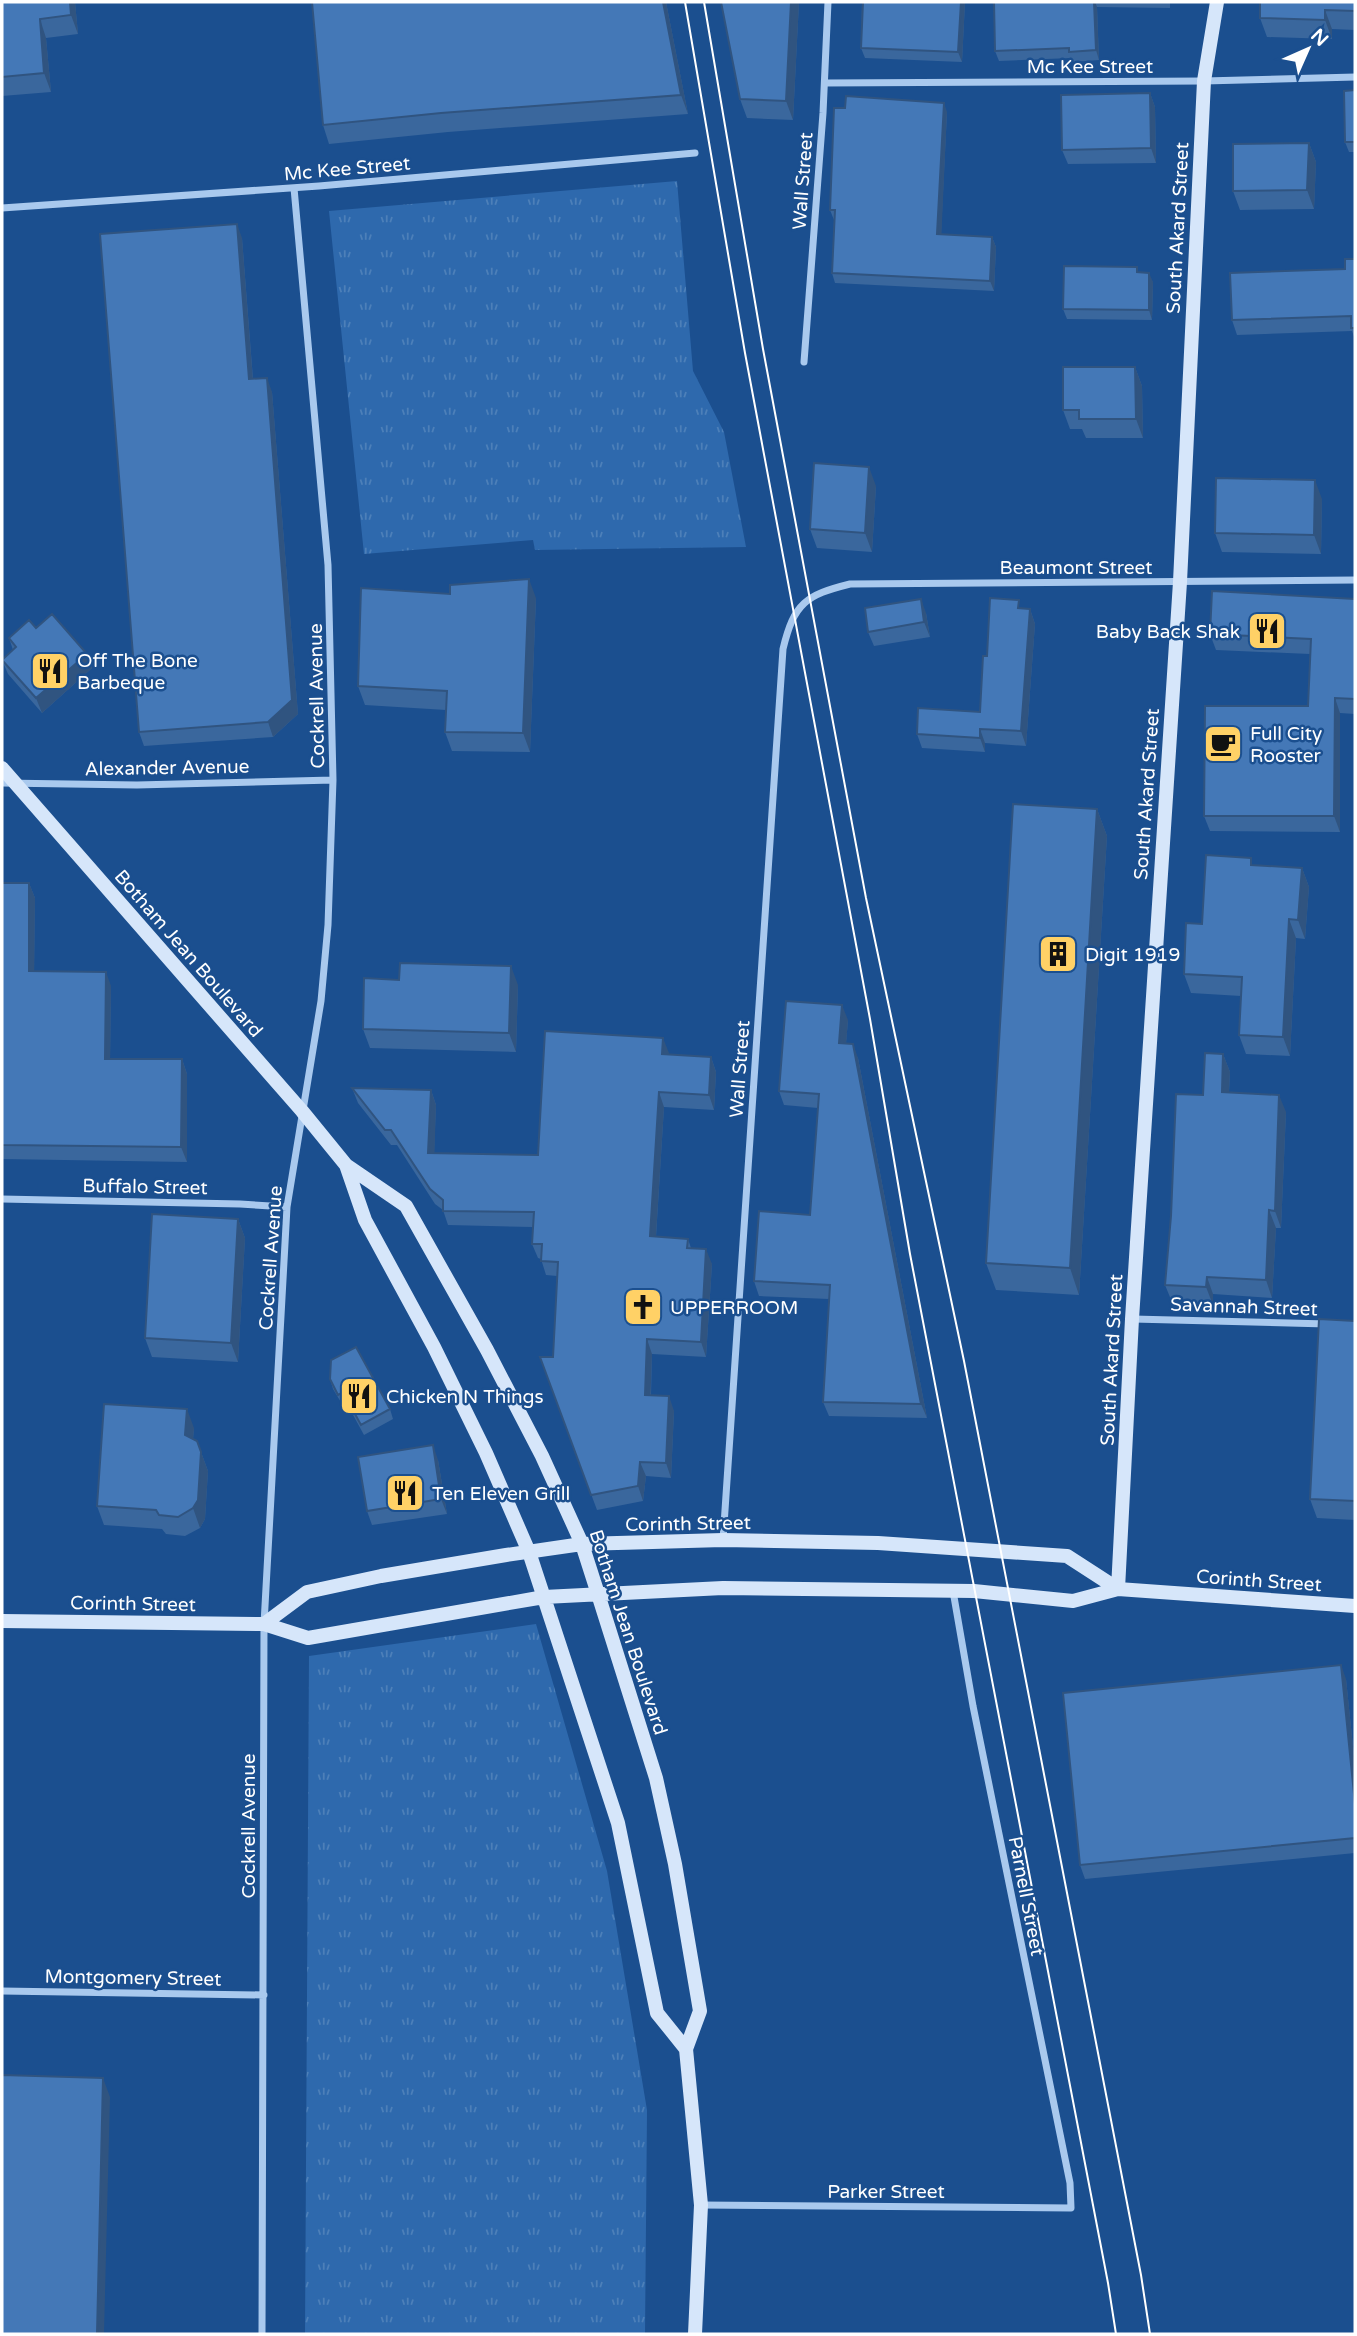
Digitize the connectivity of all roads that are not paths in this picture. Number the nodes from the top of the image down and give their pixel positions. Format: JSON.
{"nodes":[{"id":1,"x":828,"y":2,"type":"edge"},
{"id":2,"x":1217,"y":2,"type":"edge"},
{"id":3,"x":1355,"y":77,"type":"edge"},
{"id":4,"x":1204,"y":81,"type":"junction"},
{"id":5,"x":825,"y":83,"type":"junction"},
{"id":6,"x":695,"y":153,"type":"dead end"},
{"id":7,"x":294,"y":188,"type":"junction"},
{"id":8,"x":2,"y":208,"type":"edge"},
{"id":9,"x":804,"y":362,"type":"dead end"},
{"id":10,"x":1355,"y":580,"type":"edge"},
{"id":11,"x":1180,"y":582,"type":"junction"},
{"id":12,"x":802,"y":605,"type":"joint"},
{"id":13,"x":2,"y":768,"type":"edge"},
{"id":14,"x":333,"y":780,"type":"junction"},
{"id":15,"x":8,"y":783,"type":"edge"},
{"id":16,"x":302,"y":1111,"type":"junction"},
{"id":17,"x":346,"y":1165,"type":"junction"},
{"id":18,"x":2,"y":1199,"type":"edge"},
{"id":19,"x":287,"y":1207,"type":"junction"},
{"id":20,"x":1132,"y":1319,"type":"junction"},
{"id":21,"x":1342,"y":1325,"type":"edge"},
{"id":22,"x":723,"y":1540,"type":"junction"},
{"id":23,"x":582,"y":1544,"type":"junction"},
{"id":24,"x":529,"y":1552,"type":"junction"},
{"id":25,"x":1118,"y":1589,"type":"junction"},
{"id":26,"x":953,"y":1591,"type":"junction"},
{"id":27,"x":598,"y":1594,"type":"junction"},
{"id":28,"x":544,"y":1597,"type":"junction"},
{"id":29,"x":1355,"y":1606,"type":"edge"},
{"id":30,"x":2,"y":1621,"type":"edge"},
{"id":31,"x":264,"y":1624,"type":"junction"},
{"id":32,"x":2,"y":1991,"type":"edge"},
{"id":33,"x":264,"y":1995,"type":"junction"},
{"id":34,"x":686,"y":2049,"type":"junction"},
{"id":35,"x":701,"y":2205,"type":"junction"},
{"id":36,"x":1071,"y":2208,"type":"joint"},
{"id":37,"x":262,"y":2334,"type":"edge"},
{"id":38,"x":695,"y":2334,"type":"edge"}],
"edges":[{"from":1,"to":5,"type":"street","name":"Wall Street"},
{"from":2,"to":4,"type":"main road","name":"South Akard Street"},
{"from":3,"to":4,"type":"street","name":"Mc Kee Street"},
{"from":4,"to":5,"type":"street","name":"Mc Kee Street"},
{"from":4,"to":11,"type":"main road","name":"South Akard Street"},
{"from":5,"to":9,"type":"street","name":"Wall Street"},
{"from":6,"to":7,"type":"street","name":"Mc Kee Street"},
{"from":7,"to":8,"type":"street","name":"Mc Kee Street"},
{"from":7,"to":14,"type":"street","name":"Cockrell Avenue"},
{"from":10,"to":11,"type":"street","name":"Beaumont Street"},
{"from":11,"to":12,"type":"street","name":"Beaumont Street"},
{"from":11,"to":20,"type":"main road","name":"South Akard Street"},
{"from":12,"to":22,"type":"street","name":"Wall Street"},
{"from":13,"to":15,"type":"main road","name":"Botham Jean Boulevard"},
{"from":14,"to":15,"type":"street","name":"Alexander Avenue"},
{"from":14,"to":16,"type":"street","name":"Cockrell Avenue"},
{"from":15,"to":16,"type":"main road","name":"Botham Jean Boulevard"},
{"from":16,"to":17,"type":"main road","name":"Botham Jean Boulevard"},
{"from":16,"to":19,"type":"street","name":"Cockrell Avenue"},
{"from":17,"to":23,"type":"main road","name":"Botham Jean Boulevard"},
{"from":17,"to":24,"type":"main road","name":"Botham Jean Boulevard"},
{"from":18,"to":19,"type":"street","name":"Buffalo Street"},
{"from":19,"to":31,"type":"street","name":"Cockrell Avenue"},
{"from":20,"to":21,"type":"street","name":"Savannah Street"},
{"from":20,"to":25,"type":"main road","name":"South Akard Street"},
{"from":22,"to":23,"type":"main road","name":"Corinth Street"},
{"from":22,"to":25,"type":"main road","name":"Corinth Street"},
{"from":23,"to":24,"type":"main road","name":"Corinth Street"},
{"from":23,"to":27,"type":"main road","name":"Botham Jean Boulevard"},
{"from":24,"to":28,"type":"main road","name":"Botham Jean Boulevard"},
{"from":24,"to":31,"type":"main road","name":"Corinth Street"},
{"from":25,"to":26,"type":"main road","name":"Corinth Street"},
{"from":25,"to":29,"type":"main road","name":"Corinth Street"},
{"from":26,"to":27,"type":"main road","name":"Corinth Street"},
{"from":26,"to":36,"type":"street","name":"Parnell Street"},
{"from":27,"to":28,"type":"main road","name":"Corinth Street"},
{"from":27,"to":34,"type":"main road","name":"Botham Jean Boulevard"},
{"from":28,"to":31,"type":"main road","name":"Corinth Street"},
{"from":28,"to":34,"type":"main road","name":"Botham Jean Boulevard"},
{"from":30,"to":31,"type":"main road","name":"Corinth Street"},
{"from":31,"to":33,"type":"street","name":"Cockrell Avenue"},
{"from":32,"to":33,"type":"street","name":"Montgomery Street"},
{"from":33,"to":37,"type":"street","name":"Cockrell Avenue"},
{"from":34,"to":35,"type":"main road","name":"Botham Jean Boulevard"},
{"from":35,"to":36,"type":"street","name":"Parker Street"},
{"from":35,"to":38,"type":"main road","name":"Botham Jean Boulevard"}]}
